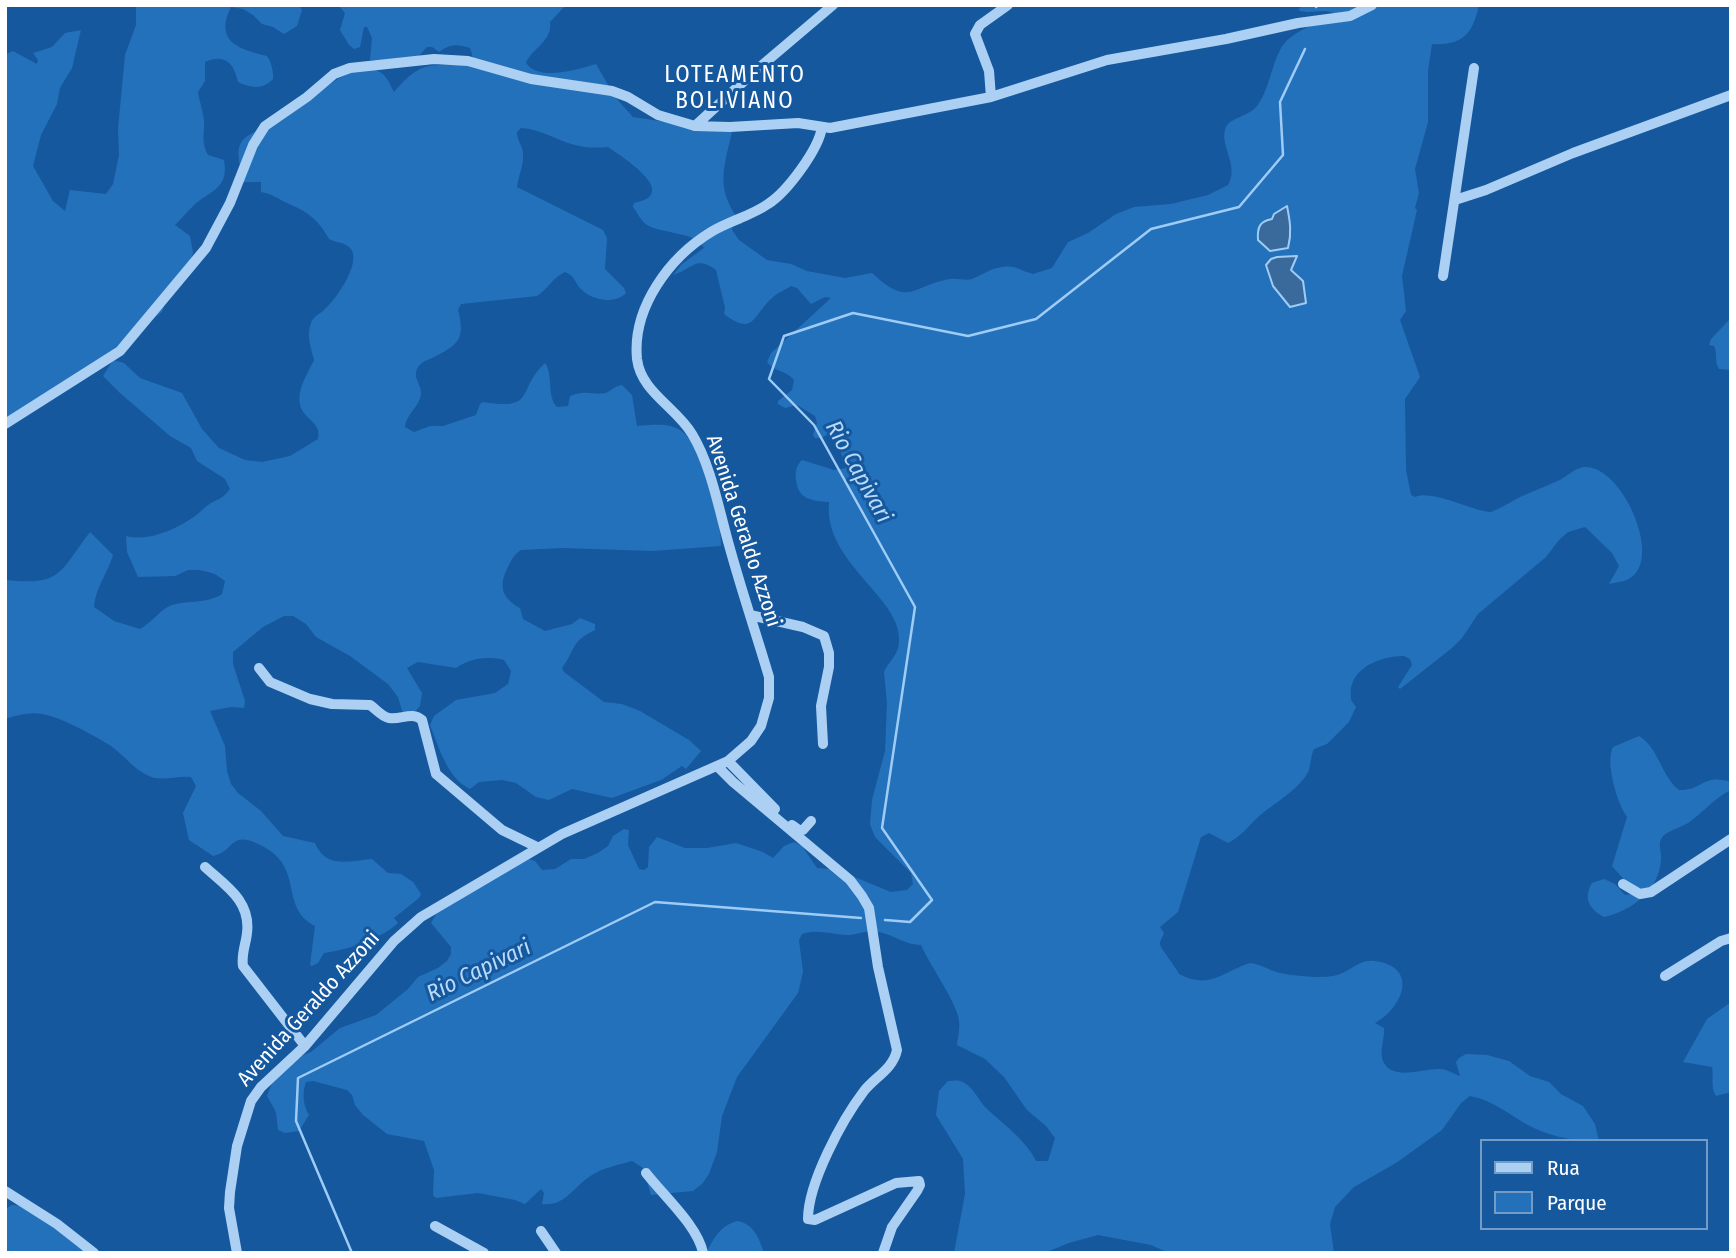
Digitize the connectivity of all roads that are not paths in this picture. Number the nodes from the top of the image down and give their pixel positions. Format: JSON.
{"nodes":[{"id":1,"x":833,"y":5,"type":"edge"},
{"id":2,"x":1008,"y":5,"type":"edge"},
{"id":3,"x":1372,"y":5,"type":"edge"},
{"id":4,"x":1474,"y":68,"type":"dead end"},
{"id":5,"x":1731,"y":95,"type":"edge"},
{"id":6,"x":991,"y":97,"type":"junction"},
{"id":7,"x":695,"y":126,"type":"junction"},
{"id":8,"x":822,"y":127,"type":"junction"},
{"id":9,"x":1455,"y":200,"type":"junction"},
{"id":10,"x":1443,"y":276,"type":"dead end"},
{"id":11,"x":5,"y":425,"type":"edge"},
{"id":12,"x":750,"y":615,"type":"junction"},
{"id":13,"x":259,"y":668,"type":"dead end"},
{"id":14,"x":824,"y":744,"type":"dead end"},
{"id":15,"x":723,"y":764,"type":"junction"},
{"id":16,"x":811,"y":821,"type":"dead end"},
{"id":17,"x":1731,"y":839,"type":"edge"},
{"id":18,"x":537,"y":847,"type":"junction"},
{"id":19,"x":205,"y":867,"type":"dead end"},
{"id":20,"x":1623,"y":884,"type":"dead end"},
{"id":21,"x":1731,"y":938,"type":"edge"},
{"id":22,"x":1665,"y":975,"type":"dead end"},
{"id":23,"x":305,"y":1046,"type":"junction"},
{"id":24,"x":646,"y":1173,"type":"dead end"},
{"id":25,"x":5,"y":1191,"type":"edge"},
{"id":26,"x":435,"y":1226,"type":"dead end"},
{"id":27,"x":541,"y":1231,"type":"dead end"},
{"id":28,"x":94,"y":1253,"type":"edge"},
{"id":29,"x":237,"y":1253,"type":"edge"},
{"id":30,"x":484,"y":1253,"type":"edge"},
{"id":31,"x":556,"y":1253,"type":"edge"},
{"id":32,"x":704,"y":1253,"type":"edge"},
{"id":33,"x":883,"y":1253,"type":"edge"}],
"edges":[{"from":1,"to":7,"type":"street"},
{"from":2,"to":6,"type":"street"},
{"from":3,"to":6,"type":"street"},
{"from":4,"to":9,"type":"street"},
{"from":5,"to":9,"type":"street"},
{"from":6,"to":8,"type":"street"},
{"from":7,"to":8,"type":"street"},
{"from":7,"to":11,"type":"street"},
{"from":8,"to":12,"type":"street","name":"Avenida Geraldo Azzoni"},
{"from":9,"to":10,"type":"street"},
{"from":12,"to":14,"type":"street"},
{"from":12,"to":15,"type":"street","name":"Avenida Geraldo Azzoni"},
{"from":13,"to":18,"type":"street"},
{"from":15,"to":16,"type":"street"},
{"from":15,"to":18,"type":"street","name":"Avenida Geraldo Azzoni"},
{"from":15,"to":33,"type":"street"},
{"from":17,"to":20,"type":"street"},
{"from":18,"to":23,"type":"street","name":"Avenida Geraldo Azzoni"},
{"from":19,"to":23,"type":"street"},
{"from":21,"to":22,"type":"street"},
{"from":23,"to":29,"type":"street","name":"Avenida Geraldo Azzoni"},
{"from":24,"to":32,"type":"street"},
{"from":25,"to":28,"type":"street"},
{"from":26,"to":30,"type":"street"},
{"from":27,"to":31,"type":"street"}]}
